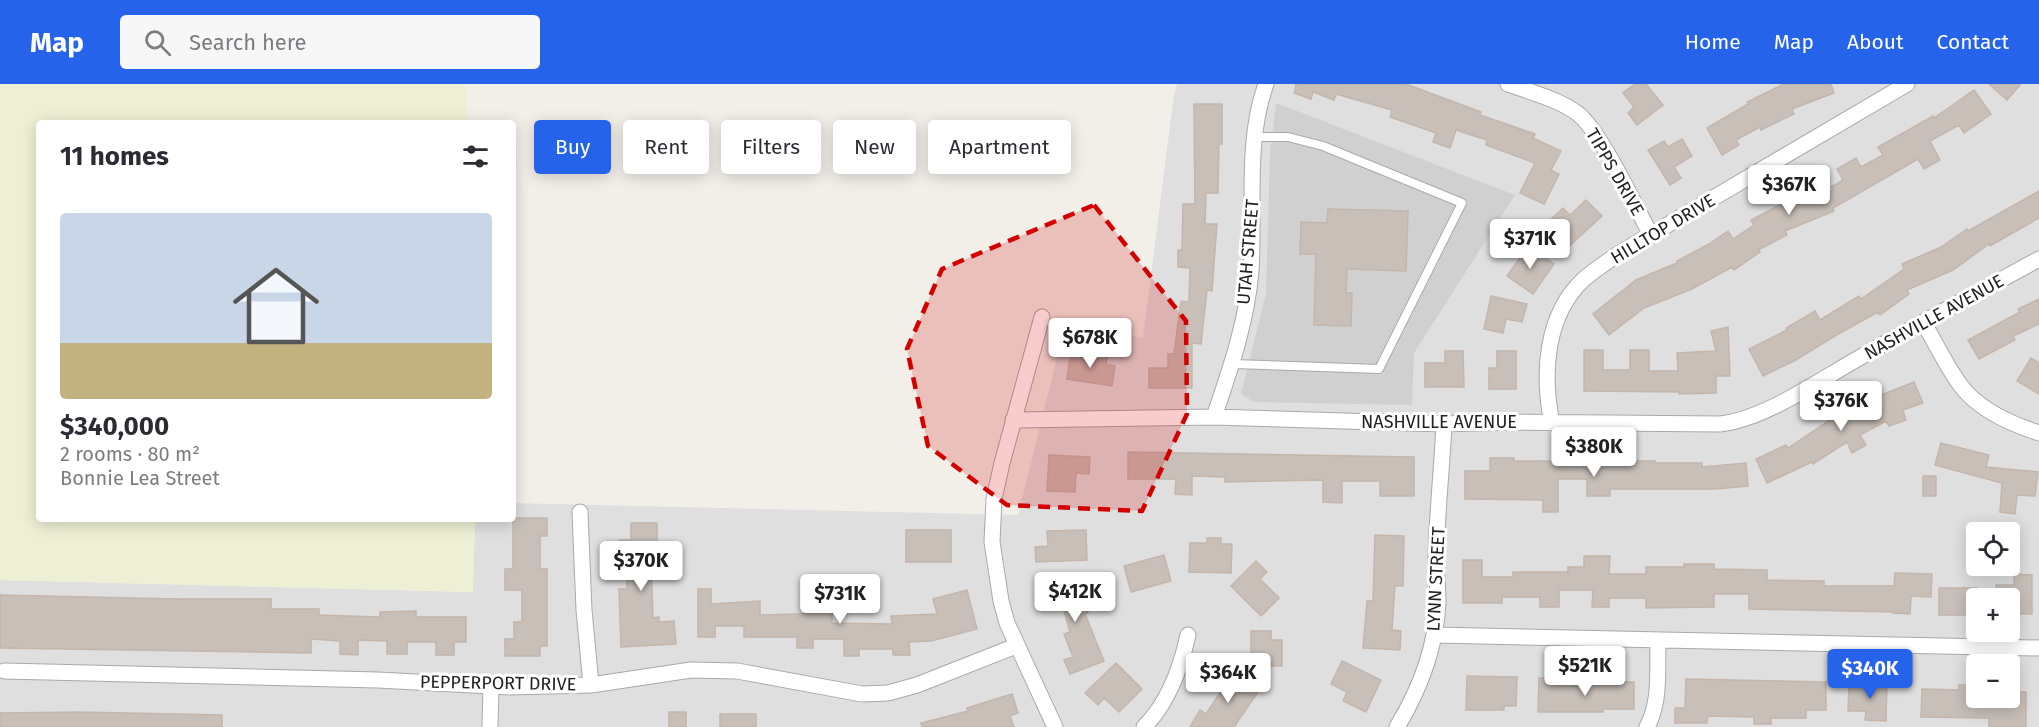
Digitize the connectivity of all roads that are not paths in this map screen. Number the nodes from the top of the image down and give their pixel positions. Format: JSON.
{"nodes":[{"id":1,"x":1266,"y":84,"type":"edge"},
{"id":2,"x":1508,"y":84,"type":"edge"},
{"id":3,"x":1907,"y":84,"type":"edge"},
{"id":4,"x":1254,"y":137,"type":"junction"},
{"id":5,"x":1651,"y":235,"type":"junction"},
{"id":6,"x":2039,"y":259,"type":"edge"},
{"id":7,"x":1042,"y":317,"type":"dead end"},
{"id":8,"x":1923,"y":322,"type":"junction"},
{"id":9,"x":1233,"y":364,"type":"junction"},
{"id":10,"x":1214,"y":417,"type":"junction"},
{"id":11,"x":1013,"y":420,"type":"junction"},
{"id":12,"x":1552,"y":423,"type":"junction"},
{"id":13,"x":1444,"y":424,"type":"junction"},
{"id":14,"x":2039,"y":433,"type":"edge"},
{"id":15,"x":580,"y":512,"type":"dead end"},
{"id":16,"x":1188,"y":634,"type":"dead end"},
{"id":17,"x":1434,"y":635,"type":"junction"},
{"id":18,"x":1658,"y":640,"type":"junction"},
{"id":19,"x":1017,"y":646,"type":"junction"},
{"id":20,"x":2039,"y":648,"type":"edge"},
{"id":21,"x":3,"y":670,"type":"dead end"},
{"id":22,"x":591,"y":685,"type":"junction"},
{"id":23,"x":491,"y":686,"type":"junction"},
{"id":24,"x":490,"y":727,"type":"edge"},
{"id":25,"x":1056,"y":727,"type":"edge"},
{"id":26,"x":1143,"y":727,"type":"edge"},
{"id":27,"x":1397,"y":727,"type":"edge"},
{"id":28,"x":1647,"y":727,"type":"edge"}],
"edges":[{"from":1,"to":4,"type":"street","name":"UTAH STREET"},
{"from":2,"to":5,"type":"street","name":"TIPPS DRIVE"},
{"from":3,"to":5,"type":"street","name":"HILLTOP DRIVE"},
{"from":4,"to":9,"type":"street","name":"UTAH STREET"},
{"from":4,"to":9,"type":"lane"},
{"from":5,"to":12,"type":"street","name":"HILLTOP DRIVE"},
{"from":6,"to":8,"type":"street","name":"NASHVILLE AVENUE"},
{"from":7,"to":11,"type":"street"},
{"from":8,"to":12,"type":"street","name":"NASHVILLE AVENUE"},
{"from":8,"to":14,"type":"street"},
{"from":9,"to":10,"type":"street","name":"UTAH STREET"},
{"from":10,"to":11,"type":"street","name":"NASHVILLE AVENUE"},
{"from":10,"to":13,"type":"street","name":"NASHVILLE AVENUE"},
{"from":11,"to":19,"type":"street"},
{"from":12,"to":13,"type":"street","name":"NASHVILLE AVENUE"},
{"from":13,"to":17,"type":"street","name":"LYNN STREET"},
{"from":15,"to":22,"type":"street"},
{"from":16,"to":26,"type":"street"},
{"from":17,"to":18,"type":"street"},
{"from":17,"to":27,"type":"street","name":"LYNN STREET"},
{"from":18,"to":20,"type":"street"},
{"from":18,"to":28,"type":"street"},
{"from":19,"to":22,"type":"street","name":"PEPPERPORT DRIVE"},
{"from":19,"to":25,"type":"street"},
{"from":21,"to":23,"type":"street","name":"PEPPERPORT DRIVE"},
{"from":22,"to":23,"type":"street","name":"PEPPERPORT DRIVE"},
{"from":23,"to":24,"type":"street"}]}
